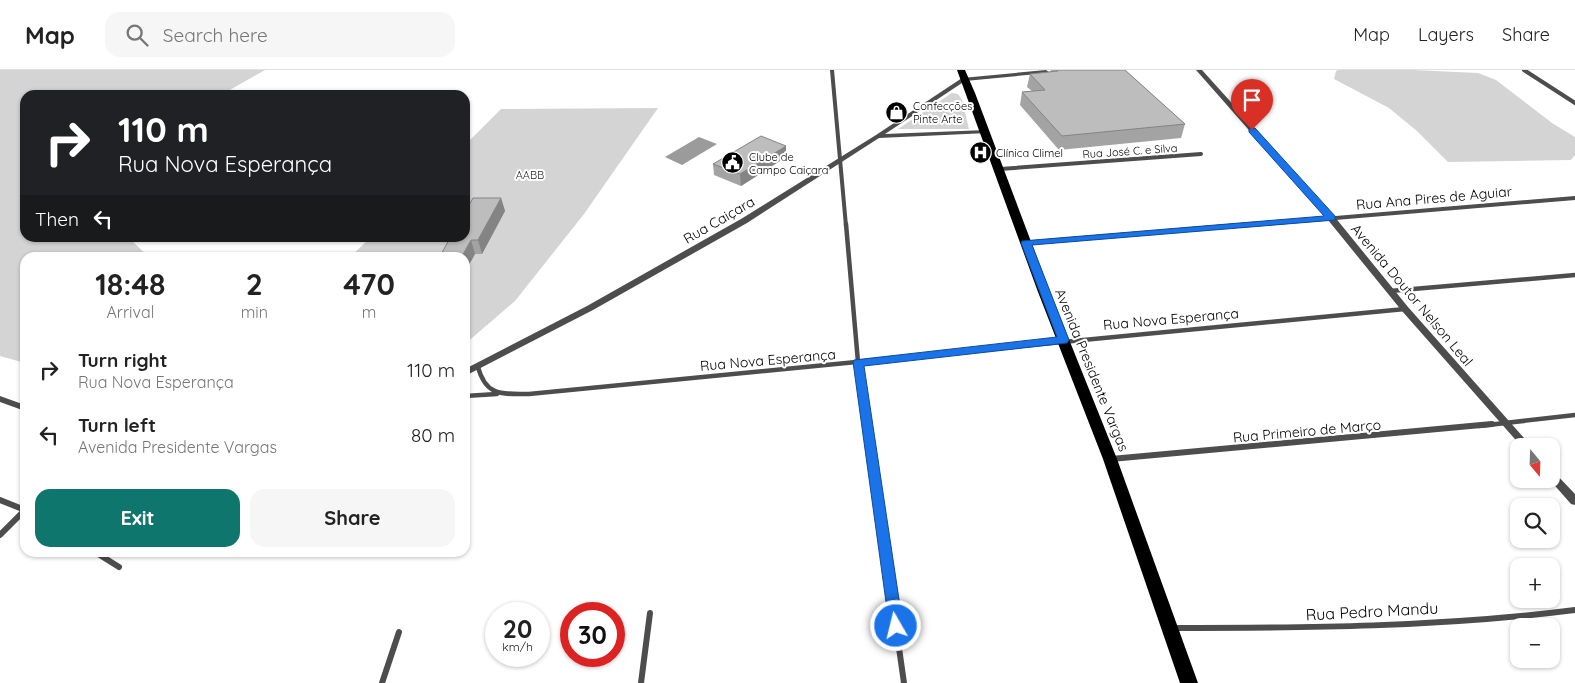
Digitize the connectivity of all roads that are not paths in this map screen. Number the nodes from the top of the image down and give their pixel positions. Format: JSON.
{"nodes":[{"id":1,"x":832,"y":70,"type":"edge"},
{"id":2,"x":1199,"y":70,"type":"edge"},
{"id":3,"x":1524,"y":70,"type":"edge"},
{"id":4,"x":1056,"y":72,"type":"edge"},
{"id":5,"x":962,"y":74,"type":"edge"},
{"id":6,"x":1575,"y":103,"type":"edge"},
{"id":7,"x":986,"y":132,"type":"junction"},
{"id":8,"x":878,"y":136,"type":"junction"},
{"id":9,"x":1202,"y":154,"type":"dead end"},
{"id":10,"x":840,"y":159,"type":"junction"},
{"id":11,"x":1000,"y":169,"type":"junction"},
{"id":12,"x":1575,"y":198,"type":"edge"},
{"id":13,"x":1331,"y":218,"type":"junction"},
{"id":14,"x":1026,"y":243,"type":"junction"},
{"id":15,"x":1575,"y":275,"type":"edge"},
{"id":16,"x":1390,"y":291,"type":"junction"},
{"id":17,"x":1405,"y":309,"type":"junction"},
{"id":18,"x":1063,"y":340,"type":"junction"},
{"id":19,"x":858,"y":362,"type":"junction"},
{"id":20,"x":478,"y":367,"type":"junction"},
{"id":21,"x":470,"y":370,"type":"edge"},
{"id":22,"x":505,"y":394,"type":"junction"},
{"id":23,"x":470,"y":396,"type":"edge"},
{"id":24,"x":0,"y":399,"type":"edge"},
{"id":25,"x":20,"y":406,"type":"edge"},
{"id":26,"x":1575,"y":415,"type":"edge"},
{"id":27,"x":1505,"y":423,"type":"junction"},
{"id":28,"x":1519,"y":438,"type":"edge"},
{"id":29,"x":1110,"y":458,"type":"junction"},
{"id":30,"x":1560,"y":485,"type":"edge"},
{"id":31,"x":0,"y":500,"type":"edge"},
{"id":32,"x":1575,"y":501,"type":"edge"},
{"id":33,"x":20,"y":508,"type":"edge"},
{"id":34,"x":20,"y":515,"type":"edge"},
{"id":35,"x":0,"y":535,"type":"edge"},
{"id":36,"x":103,"y":557,"type":"edge"},
{"id":37,"x":119,"y":567,"type":"dead end"},
{"id":38,"x":1575,"y":610,"type":"edge"},
{"id":39,"x":650,"y":613,"type":"dead end"},
{"id":40,"x":1170,"y":628,"type":"junction"},
{"id":41,"x":399,"y":632,"type":"dead end"},
{"id":42,"x":382,"y":683,"type":"edge"},
{"id":43,"x":641,"y":683,"type":"edge"},
{"id":44,"x":904,"y":683,"type":"edge"},
{"id":45,"x":1189,"y":683,"type":"edge"}],
"edges":[{"from":1,"to":10,"type":"street"},
{"from":2,"to":13,"type":"street","name":"Avenida Doutor Nelson Leal"},
{"from":3,"to":6,"type":"street"},
{"from":4,"to":5,"type":"street"},
{"from":5,"to":7,"type":"main road","name":"Avenida Presidente Vargas"},
{"from":5,"to":8,"type":"street","name":"Rua Caiçara"},
{"from":7,"to":8,"type":"street"},
{"from":7,"to":11,"type":"main road","name":"Avenida Presidente Vargas"},
{"from":8,"to":10,"type":"street","name":"Rua Caiçara"},
{"from":9,"to":11,"type":"street","name":"Rua José C. e Silva"},
{"from":10,"to":19,"type":"street"},
{"from":10,"to":20,"type":"street","name":"Rua Caiçara"},
{"from":11,"to":14,"type":"main road","name":"Avenida Presidente Vargas"},
{"from":12,"to":13,"type":"street","name":"Rua Ana Pires de Aguiar"},
{"from":13,"to":14,"type":"street","name":"Rua Ana Pires de Aguiar"},
{"from":13,"to":16,"type":"street","name":"Avenida Doutor Nelson Leal"},
{"from":14,"to":18,"type":"main road","name":"Avenida Presidente Vargas"},
{"from":15,"to":16,"type":"street"},
{"from":16,"to":17,"type":"street","name":"Avenida Doutor Nelson Leal"},
{"from":17,"to":18,"type":"street","name":"Rua Nova Esperança"},
{"from":17,"to":27,"type":"street","name":"Avenida Doutor Nelson Leal"},
{"from":18,"to":19,"type":"street","name":"Rua Nova Esperança"},
{"from":18,"to":29,"type":"main road","name":"Avenida Presidente Vargas"},
{"from":19,"to":22,"type":"street","name":"Rua Nova Esperança"},
{"from":19,"to":44,"type":"street"},
{"from":20,"to":21,"type":"street","name":"Rua Caiçara"},
{"from":20,"to":22,"type":"street","name":"Rua Nova Esperança"},
{"from":22,"to":23,"type":"street"},
{"from":24,"to":25,"type":"street"},
{"from":26,"to":27,"type":"street","name":"Rua Primeiro de Março"},
{"from":27,"to":28,"type":"street","name":"Avenida Doutor Nelson Leal"},
{"from":27,"to":29,"type":"street","name":"Rua Primeiro de Março"},
{"from":29,"to":40,"type":"main road","name":"Avenida Presidente Vargas"},
{"from":30,"to":32,"type":"street"},
{"from":31,"to":33,"type":"street"},
{"from":34,"to":35,"type":"street"},
{"from":36,"to":37,"type":"street"},
{"from":38,"to":40,"type":"street","name":"Rua Pedro Mandu"},
{"from":39,"to":43,"type":"street"},
{"from":40,"to":45,"type":"main road","name":"Avenida Presidente Vargas"},
{"from":41,"to":42,"type":"street"}]}
